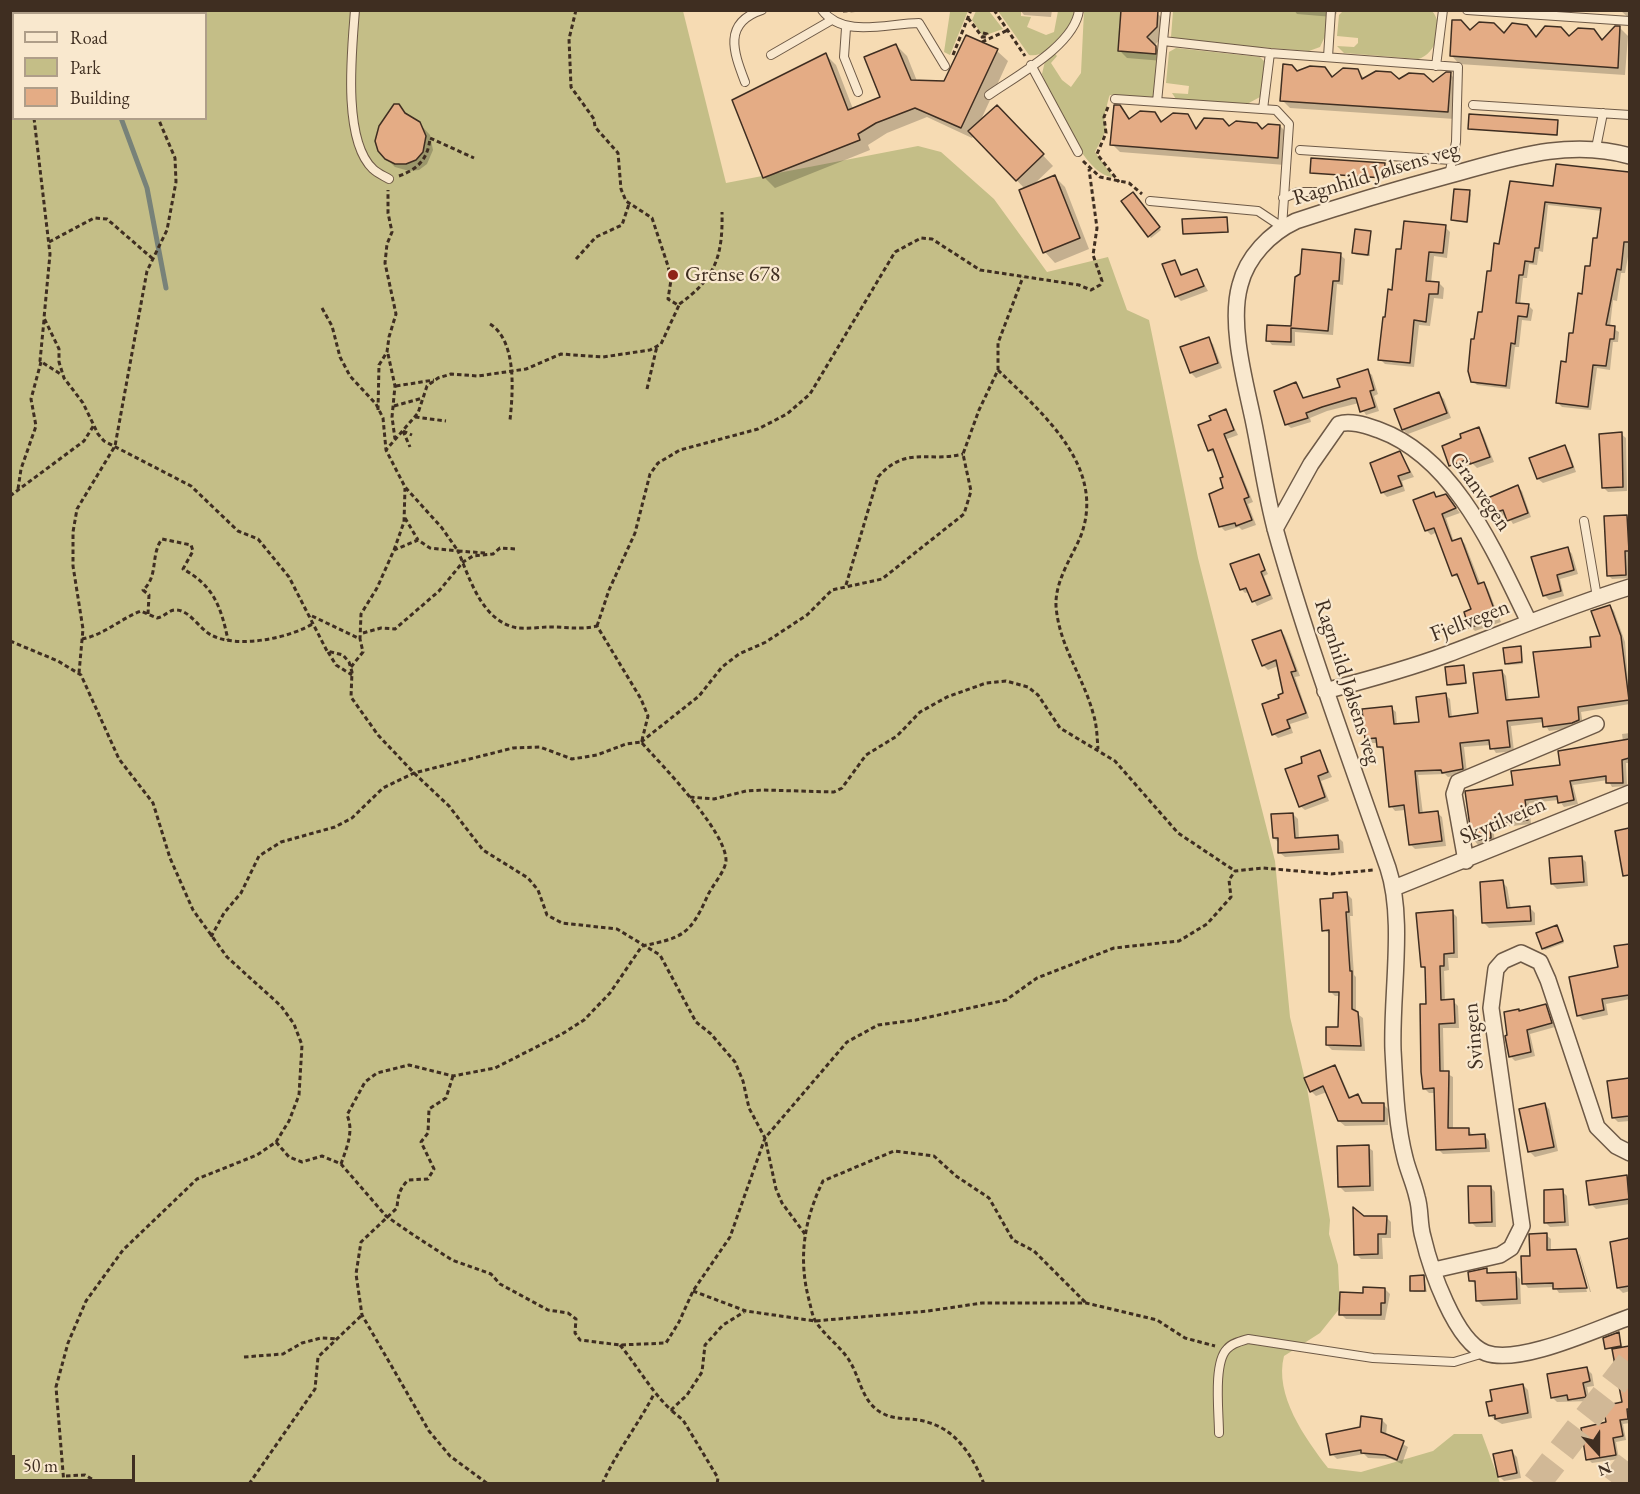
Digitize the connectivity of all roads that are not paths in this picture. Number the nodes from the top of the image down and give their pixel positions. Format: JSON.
{"nodes":[{"id":1,"x":355,"y":10,"type":"edge"},
{"id":2,"x":762,"y":10,"type":"edge"},
{"id":3,"x":822,"y":10,"type":"edge"},
{"id":4,"x":1079,"y":10,"type":"edge"},
{"id":5,"x":1166,"y":10,"type":"edge"},
{"id":6,"x":1331,"y":10,"type":"edge"},
{"id":7,"x":1443,"y":10,"type":"edge"},
{"id":8,"x":1467,"y":10,"type":"edge"},
{"id":9,"x":1499,"y":11,"type":"edge"},
{"id":10,"x":830,"y":21,"type":"junction"},
{"id":11,"x":1629,"y":21,"type":"edge"},
{"id":12,"x":846,"y":28,"type":"junction"},
{"id":13,"x":1163,"y":41,"type":"junction"},
{"id":14,"x":1270,"y":53,"type":"junction"},
{"id":15,"x":771,"y":55,"type":"dead end"},
{"id":16,"x":1328,"y":57,"type":"junction"},
{"id":17,"x":1031,"y":65,"type":"junction"},
{"id":18,"x":945,"y":66,"type":"road end"},
{"id":19,"x":1436,"y":66,"type":"junction"},
{"id":20,"x":745,"y":82,"type":"dead end"},
{"id":21,"x":858,"y":92,"type":"dead end"},
{"id":22,"x":989,"y":95,"type":"dead end"},
{"id":23,"x":1115,"y":99,"type":"road end"},
{"id":24,"x":1157,"y":102,"type":"junction"},
{"id":25,"x":1473,"y":105,"type":"dead end"},
{"id":26,"x":1263,"y":109,"type":"junction"},
{"id":27,"x":1603,"y":113,"type":"junction"},
{"id":28,"x":1629,"y":115,"type":"edge"},
{"id":29,"x":1596,"y":148,"type":"junction"},
{"id":30,"x":1300,"y":150,"type":"dead end"},
{"id":31,"x":1078,"y":152,"type":"road end"},
{"id":32,"x":1629,"y":156,"type":"edge"},
{"id":33,"x":1450,"y":167,"type":"junction"},
{"id":34,"x":389,"y":179,"type":"road end"},
{"id":35,"x":1322,"y":192,"type":"dead end"},
{"id":36,"x":1282,"y":198,"type":"junction"},
{"id":37,"x":1150,"y":201,"type":"road end"},
{"id":38,"x":1282,"y":227,"type":"junction"},
{"id":39,"x":1584,"y":521,"type":"dead end"},
{"id":40,"x":1275,"y":529,"type":"junction"},
{"id":41,"x":1629,"y":587,"type":"edge"},
{"id":42,"x":1597,"y":597,"type":"junction"},
{"id":43,"x":1529,"y":622,"type":"junction"},
{"id":44,"x":1325,"y":691,"type":"junction"},
{"id":45,"x":1596,"y":724,"type":"dead end"},
{"id":46,"x":1629,"y":793,"type":"edge"},
{"id":47,"x":1466,"y":861,"type":"junction"},
{"id":48,"x":1394,"y":888,"type":"junction"},
{"id":49,"x":1629,"y":1153,"type":"edge"},
{"id":50,"x":1434,"y":1270,"type":"junction"},
{"id":51,"x":1629,"y":1317,"type":"edge"},
{"id":52,"x":1485,"y":1353,"type":"junction"},
{"id":53,"x":1219,"y":1433,"type":"dead end"}],
"edges":[{"from":1,"to":34,"type":"lane"},
{"from":2,"to":20,"type":"lane"},
{"from":3,"to":10,"type":"lane"},
{"from":4,"to":17,"type":"lane"},
{"from":5,"to":13,"type":"lane"},
{"from":6,"to":16,"type":"lane"},
{"from":7,"to":19,"type":"lane"},
{"from":8,"to":9,"type":"lane"},
{"from":9,"to":11,"type":"lane"},
{"from":10,"to":12,"type":"lane"},
{"from":10,"to":15,"type":"lane"},
{"from":12,"to":18,"type":"lane"},
{"from":12,"to":21,"type":"lane"},
{"from":13,"to":14,"type":"lane"},
{"from":13,"to":24,"type":"lane"},
{"from":14,"to":16,"type":"lane"},
{"from":14,"to":26,"type":"lane"},
{"from":16,"to":19,"type":"lane"},
{"from":17,"to":22,"type":"lane"},
{"from":17,"to":31,"type":"lane"},
{"from":19,"to":33,"type":"lane"},
{"from":23,"to":24,"type":"lane"},
{"from":24,"to":26,"type":"lane"},
{"from":25,"to":27,"type":"lane"},
{"from":26,"to":36,"type":"lane"},
{"from":27,"to":28,"type":"lane"},
{"from":27,"to":29,"type":"lane"},
{"from":29,"to":32,"type":"street","name":"Ragnhild Jølsens veg"},
{"from":29,"to":33,"type":"street","name":"Ragnhild Jølsens veg"},
{"from":30,"to":33,"type":"lane"},
{"from":33,"to":38,"type":"street","name":"Ragnhild Jølsens veg"},
{"from":35,"to":36,"type":"lane"},
{"from":36,"to":38,"type":"lane"},
{"from":37,"to":38,"type":"lane"},
{"from":38,"to":40,"type":"street","name":"Ragnhild Jølsens veg"},
{"from":39,"to":42,"type":"lane"},
{"from":40,"to":43,"type":"street","name":"Granvegen"},
{"from":40,"to":44,"type":"street","name":"Ragnhild Jølsens veg"},
{"from":41,"to":42,"type":"street","name":"Fjellvegen"},
{"from":42,"to":43,"type":"street","name":"Fjellvegen"},
{"from":43,"to":44,"type":"street","name":"Fjellvegen"},
{"from":44,"to":48,"type":"street","name":"Ragnhild Jølsens veg"},
{"from":45,"to":47,"type":"street"},
{"from":46,"to":47,"type":"street","name":"Skytilveien"},
{"from":47,"to":48,"type":"street","name":"Skytilveien"},
{"from":48,"to":50,"type":"street","name":"Ragnhild Jølsens veg"},
{"from":49,"to":50,"type":"street","name":"Svingen"},
{"from":50,"to":52,"type":"street","name":"Ragnhild Jølsens veg"},
{"from":51,"to":52,"type":"street"},
{"from":52,"to":53,"type":"lane"}]}
